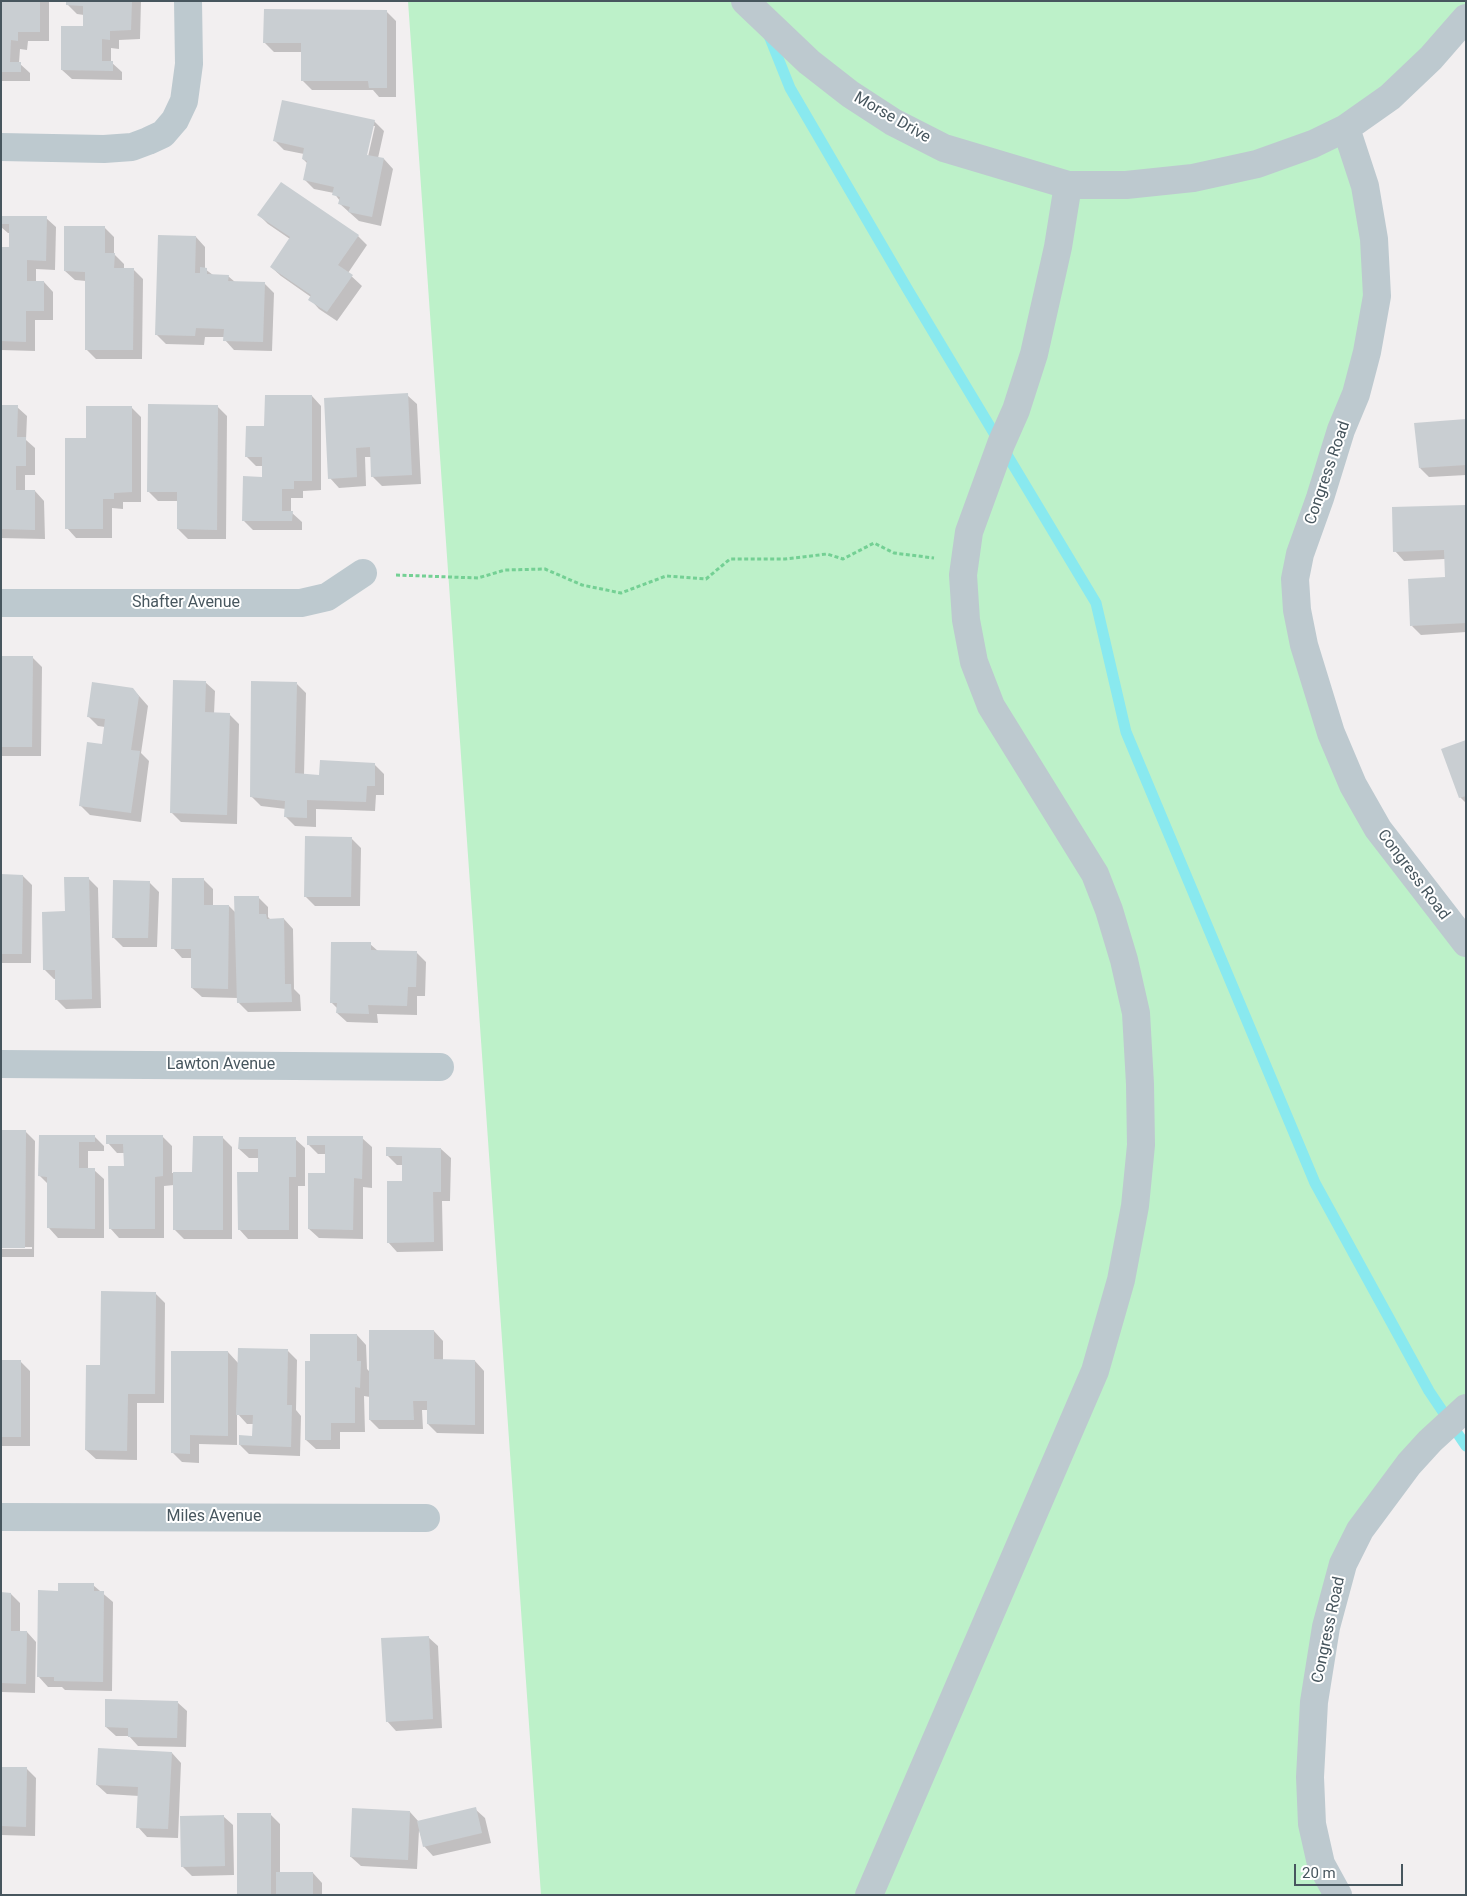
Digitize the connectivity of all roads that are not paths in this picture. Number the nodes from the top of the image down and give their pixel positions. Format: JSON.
{"nodes":[{"id":1,"x":188,"y":1,"type":"edge"},
{"id":2,"x":745,"y":1,"type":"edge"},
{"id":3,"x":1466,"y":18,"type":"edge"},
{"id":4,"x":1346,"y":128,"type":"junction"},
{"id":5,"x":1,"y":147,"type":"edge"},
{"id":6,"x":1068,"y":185,"type":"junction"},
{"id":7,"x":363,"y":573,"type":"road end"},
{"id":8,"x":1,"y":603,"type":"edge"},
{"id":9,"x":1466,"y":943,"type":"edge"},
{"id":10,"x":1,"y":1064,"type":"edge"},
{"id":11,"x":440,"y":1067,"type":"dead end"},
{"id":12,"x":1466,"y":1408,"type":"edge"},
{"id":13,"x":1,"y":1517,"type":"edge"},
{"id":14,"x":426,"y":1518,"type":"dead end"},
{"id":15,"x":869,"y":1895,"type":"edge"},
{"id":16,"x":1338,"y":1895,"type":"edge"}],
"edges":[{"from":1,"to":5,"type":"street"},
{"from":2,"to":6,"type":"street","name":"Morse Drive"},
{"from":3,"to":4,"type":"street"},
{"from":4,"to":6,"type":"street","name":"Morse Drive"},
{"from":4,"to":9,"type":"street","name":"Congress Road"},
{"from":6,"to":15,"type":"street"},
{"from":7,"to":8,"type":"street","name":"Shafter Avenue"},
{"from":10,"to":11,"type":"street","name":"Lawton Avenue"},
{"from":12,"to":16,"type":"street","name":"Congress Road"},
{"from":13,"to":14,"type":"street","name":"Miles Avenue"}]}
